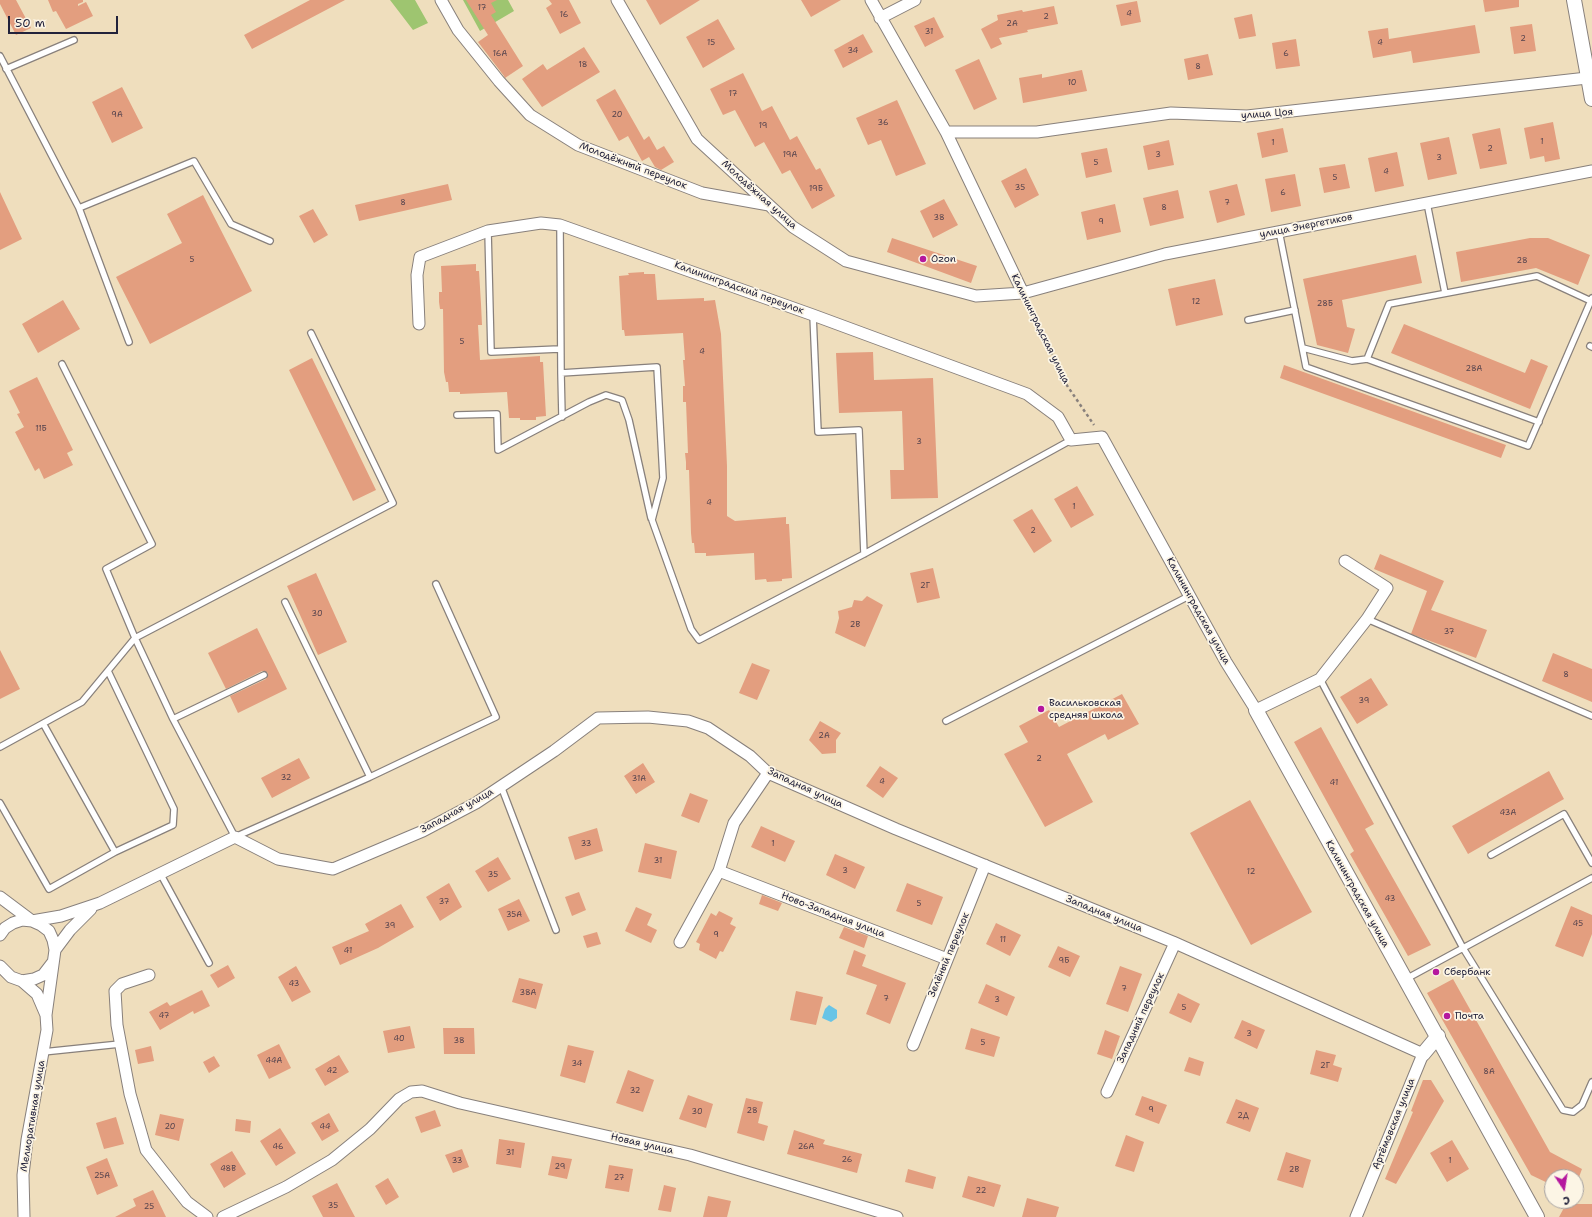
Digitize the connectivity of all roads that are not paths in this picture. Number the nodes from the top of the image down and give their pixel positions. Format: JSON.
{"nodes":[{"id":1,"x":441,"y":0,"type":"edge"},
{"id":2,"x":617,"y":0,"type":"edge"},
{"id":3,"x":871,"y":0,"type":"edge"},
{"id":4,"x":915,"y":0,"type":"edge"},
{"id":5,"x":1574,"y":0,"type":"edge"},
{"id":6,"x":880,"y":18,"type":"junction"},
{"id":7,"x":74,"y":40,"type":"dead end"},
{"id":8,"x":0,"y":56,"type":"edge"},
{"id":9,"x":6,"y":68,"type":"junction"},
{"id":10,"x":1587,"y":78,"type":"junction"},
{"id":11,"x":1592,"y":99,"type":"edge"},
{"id":12,"x":946,"y":132,"type":"junction"},
{"id":13,"x":1592,"y":171,"type":"edge"},
{"id":14,"x":1427,"y":203,"type":"junction"},
{"id":15,"x":769,"y":204,"type":"junction"},
{"id":16,"x":79,"y":208,"type":"junction"},
{"id":17,"x":560,"y":225,"type":"junction"},
{"id":18,"x":1279,"y":230,"type":"junction"},
{"id":19,"x":488,"y":231,"type":"junction"},
{"id":20,"x":270,"y":241,"type":"dead end"},
{"id":21,"x":1023,"y":293,"type":"junction"},
{"id":22,"x":1445,"y":293,"type":"junction"},
{"id":23,"x":1591,"y":300,"type":"edge"},
{"id":24,"x":1295,"y":310,"type":"junction"},
{"id":25,"x":813,"y":315,"type":"junction"},
{"id":26,"x":1248,"y":320,"type":"dead end"},
{"id":27,"x":419,"y":324,"type":"dead end"},
{"id":28,"x":311,"y":332,"type":"dead end"},
{"id":29,"x":129,"y":342,"type":"dead end"},
{"id":30,"x":1303,"y":348,"type":"junction"},
{"id":31,"x":559,"y":349,"type":"junction"},
{"id":32,"x":1367,"y":359,"type":"junction"},
{"id":33,"x":62,"y":364,"type":"dead end"},
{"id":34,"x":561,"y":373,"type":"junction"},
{"id":35,"x":457,"y":415,"type":"dead end"},
{"id":36,"x":562,"y":417,"type":"junction"},
{"id":37,"x":1538,"y":422,"type":"junction"},
{"id":38,"x":1071,"y":440,"type":"junction"},
{"id":39,"x":652,"y":520,"type":"junction"},
{"id":40,"x":864,"y":554,"type":"junction"},
{"id":41,"x":1345,"y":562,"type":"dead end"},
{"id":42,"x":436,"y":584,"type":"dead end"},
{"id":43,"x":1189,"y":596,"type":"junction"},
{"id":44,"x":285,"y":602,"type":"dead end"},
{"id":45,"x":1367,"y":618,"type":"junction"},
{"id":46,"x":135,"y":638,"type":"junction"},
{"id":47,"x":108,"y":671,"type":"junction"},
{"id":48,"x":264,"y":675,"type":"dead end"},
{"id":49,"x":1320,"y":679,"type":"junction"},
{"id":50,"x":1256,"y":710,"type":"junction"},
{"id":51,"x":1592,"y":716,"type":"edge"},
{"id":52,"x":173,"y":720,"type":"junction"},
{"id":53,"x":946,"y":721,"type":"dead end"},
{"id":54,"x":44,"y":725,"type":"junction"},
{"id":55,"x":0,"y":748,"type":"edge"},
{"id":56,"x":768,"y":773,"type":"junction"},
{"id":57,"x":370,"y":777,"type":"junction"},
{"id":58,"x":501,"y":786,"type":"junction"},
{"id":59,"x":0,"y":803,"type":"edge"},
{"id":60,"x":235,"y":837,"type":"junction"},
{"id":61,"x":115,"y":852,"type":"junction"},
{"id":62,"x":1491,"y":855,"type":"dead end"},
{"id":63,"x":1592,"y":863,"type":"edge"},
{"id":64,"x":985,"y":866,"type":"junction"},
{"id":65,"x":720,"y":871,"type":"junction"},
{"id":66,"x":160,"y":873,"type":"junction"},
{"id":67,"x":1592,"y":878,"type":"edge"},
{"id":68,"x":0,"y":897,"type":"edge"},
{"id":69,"x":100,"y":903,"type":"junction"},
{"id":70,"x":32,"y":921,"type":"junction"},
{"id":71,"x":556,"y":930,"type":"dead end"},
{"id":72,"x":0,"y":934,"type":"edge"},
{"id":73,"x":680,"y":942,"type":"dead end"},
{"id":74,"x":1175,"y":943,"type":"junction"},
{"id":75,"x":1463,"y":948,"type":"junction"},
{"id":76,"x":55,"y":954,"type":"junction"},
{"id":77,"x":947,"y":959,"type":"junction"},
{"id":78,"x":209,"y":963,"type":"dead end"},
{"id":79,"x":0,"y":966,"type":"edge"},
{"id":80,"x":0,"y":974,"type":"edge"},
{"id":81,"x":149,"y":975,"type":"dead end"},
{"id":82,"x":11,"y":977,"type":"junction"},
{"id":83,"x":1404,"y":980,"type":"junction"},
{"id":84,"x":22,"y":981,"type":"junction"},
{"id":85,"x":46,"y":1015,"type":"junction"},
{"id":86,"x":1438,"y":1036,"type":"junction"},
{"id":87,"x":120,"y":1044,"type":"junction"},
{"id":88,"x":913,"y":1045,"type":"dead end"},
{"id":89,"x":44,"y":1052,"type":"junction"},
{"id":90,"x":1423,"y":1054,"type":"junction"},
{"id":91,"x":1592,"y":1082,"type":"edge"},
{"id":92,"x":1107,"y":1092,"type":"dead end"},
{"id":93,"x":24,"y":1217,"type":"edge"},
{"id":94,"x":207,"y":1217,"type":"edge"},
{"id":95,"x":223,"y":1217,"type":"edge"},
{"id":96,"x":897,"y":1217,"type":"edge"},
{"id":97,"x":1356,"y":1217,"type":"edge"},
{"id":98,"x":1537,"y":1217,"type":"edge"}],
"edges":[{"from":1,"to":15,"type":"street","name":"Молодёжный переулок"},
{"from":2,"to":15,"type":"street","name":"Молодёжная улица"},
{"from":3,"to":6,"type":"street","name":"Калининградская улица"},
{"from":4,"to":6,"type":"street"},
{"from":5,"to":10,"type":"street"},
{"from":6,"to":12,"type":"street","name":"Калининградская улица"},
{"from":7,"to":9,"type":"lane"},
{"from":8,"to":9,"type":"lane"},
{"from":9,"to":16,"type":"lane"},
{"from":10,"to":11,"type":"street"},
{"from":10,"to":12,"type":"street","name":"улица Цоя"},
{"from":12,"to":21,"type":"street","name":"Калининградская улица"},
{"from":13,"to":14,"type":"street","name":"улица Энергетиков"},
{"from":14,"to":18,"type":"street","name":"улица Энергетиков"},
{"from":14,"to":22,"type":"lane"},
{"from":15,"to":21,"type":"street","name":"Молодёжная улица"},
{"from":16,"to":20,"type":"lane"},
{"from":16,"to":29,"type":"lane"},
{"from":17,"to":19,"type":"street","name":"Калининградский переулок"},
{"from":17,"to":25,"type":"street","name":"Калининградский переулок"},
{"from":17,"to":31,"type":"lane"},
{"from":18,"to":21,"type":"street","name":"улица Энергетиков"},
{"from":18,"to":24,"type":"lane"},
{"from":19,"to":27,"type":"street","name":"Калининградский переулок"},
{"from":19,"to":31,"type":"lane"},
{"from":22,"to":23,"type":"lane"},
{"from":22,"to":32,"type":"lane"},
{"from":23,"to":37,"type":"lane"},
{"from":24,"to":26,"type":"lane"},
{"from":24,"to":30,"type":"lane"},
{"from":25,"to":38,"type":"street","name":"Калининградский переулок"},
{"from":25,"to":40,"type":"lane"},
{"from":28,"to":46,"type":"lane"},
{"from":30,"to":32,"type":"lane"},
{"from":30,"to":37,"type":"lane"},
{"from":31,"to":34,"type":"lane"},
{"from":32,"to":37,"type":"lane"},
{"from":33,"to":46,"type":"lane"},
{"from":34,"to":36,"type":"lane"},
{"from":34,"to":39,"type":"lane"},
{"from":35,"to":36,"type":"lane"},
{"from":36,"to":39,"type":"lane"},
{"from":38,"to":40,"type":"lane"},
{"from":38,"to":43,"type":"street","name":"Калининградская улица"},
{"from":39,"to":40,"type":"lane"},
{"from":41,"to":45,"type":"street"},
{"from":42,"to":57,"type":"lane"},
{"from":43,"to":50,"type":"street","name":"Калининградская улица"},
{"from":43,"to":53,"type":"lane"},
{"from":44,"to":57,"type":"lane"},
{"from":45,"to":49,"type":"street"},
{"from":45,"to":51,"type":"lane"},
{"from":46,"to":47,"type":"lane"},
{"from":46,"to":52,"type":"lane"},
{"from":47,"to":54,"type":"lane"},
{"from":47,"to":61,"type":"lane"},
{"from":48,"to":52,"type":"lane"},
{"from":49,"to":50,"type":"street"},
{"from":49,"to":75,"type":"lane"},
{"from":50,"to":83,"type":"street","name":"Калининградская улица"},
{"from":52,"to":60,"type":"lane"},
{"from":54,"to":55,"type":"lane"},
{"from":54,"to":61,"type":"lane"},
{"from":56,"to":58,"type":"street","name":"Западная улица"},
{"from":56,"to":64,"type":"street","name":"Западная улица"},
{"from":56,"to":65,"type":"street"},
{"from":57,"to":60,"type":"lane"},
{"from":58,"to":60,"type":"street","name":"Западная улица"},
{"from":58,"to":71,"type":"lane"},
{"from":59,"to":61,"type":"lane"},
{"from":60,"to":66,"type":"street"},
{"from":62,"to":63,"type":"lane"},
{"from":64,"to":74,"type":"street","name":"Западная улица"},
{"from":64,"to":77,"type":"street","name":"Зелёный переулок"},
{"from":65,"to":73,"type":"street"},
{"from":65,"to":77,"type":"street","name":"Ново-Западная улица"},
{"from":66,"to":69,"type":"street"},
{"from":66,"to":78,"type":"lane"},
{"from":67,"to":75,"type":"lane"},
{"from":68,"to":70,"type":"street"},
{"from":69,"to":70,"type":"street"},
{"from":69,"to":76,"type":"street"},
{"from":70,"to":72,"type":"street"},
{"from":70,"to":76,"type":"street"},
{"from":74,"to":90,"type":"street","name":"Западная улица"},
{"from":74,"to":92,"type":"street","name":"Западный переулок"},
{"from":75,"to":83,"type":"lane"},
{"from":75,"to":91,"type":"lane"},
{"from":76,"to":84,"type":"street"},
{"from":76,"to":85,"type":"street"},
{"from":77,"to":88,"type":"street","name":"Зелёный переулок"},
{"from":79,"to":82,"type":"street"},
{"from":80,"to":82,"type":"street"},
{"from":81,"to":87,"type":"street"},
{"from":82,"to":84,"type":"street"},
{"from":83,"to":86,"type":"street","name":"Калининградская улица"},
{"from":84,"to":85,"type":"street"},
{"from":85,"to":89,"type":"street","name":"Мелиоративная улица"},
{"from":86,"to":90,"type":"street","name":"Артёмовская улица"},
{"from":86,"to":98,"type":"street","name":"Калининградская улица"},
{"from":87,"to":89,"type":"lane"},
{"from":87,"to":94,"type":"street"},
{"from":89,"to":93,"type":"street","name":"Мелиоративная улица"},
{"from":90,"to":97,"type":"street","name":"Артёмовская улица"},
{"from":95,"to":96,"type":"street","name":"Новая улица"}]}
